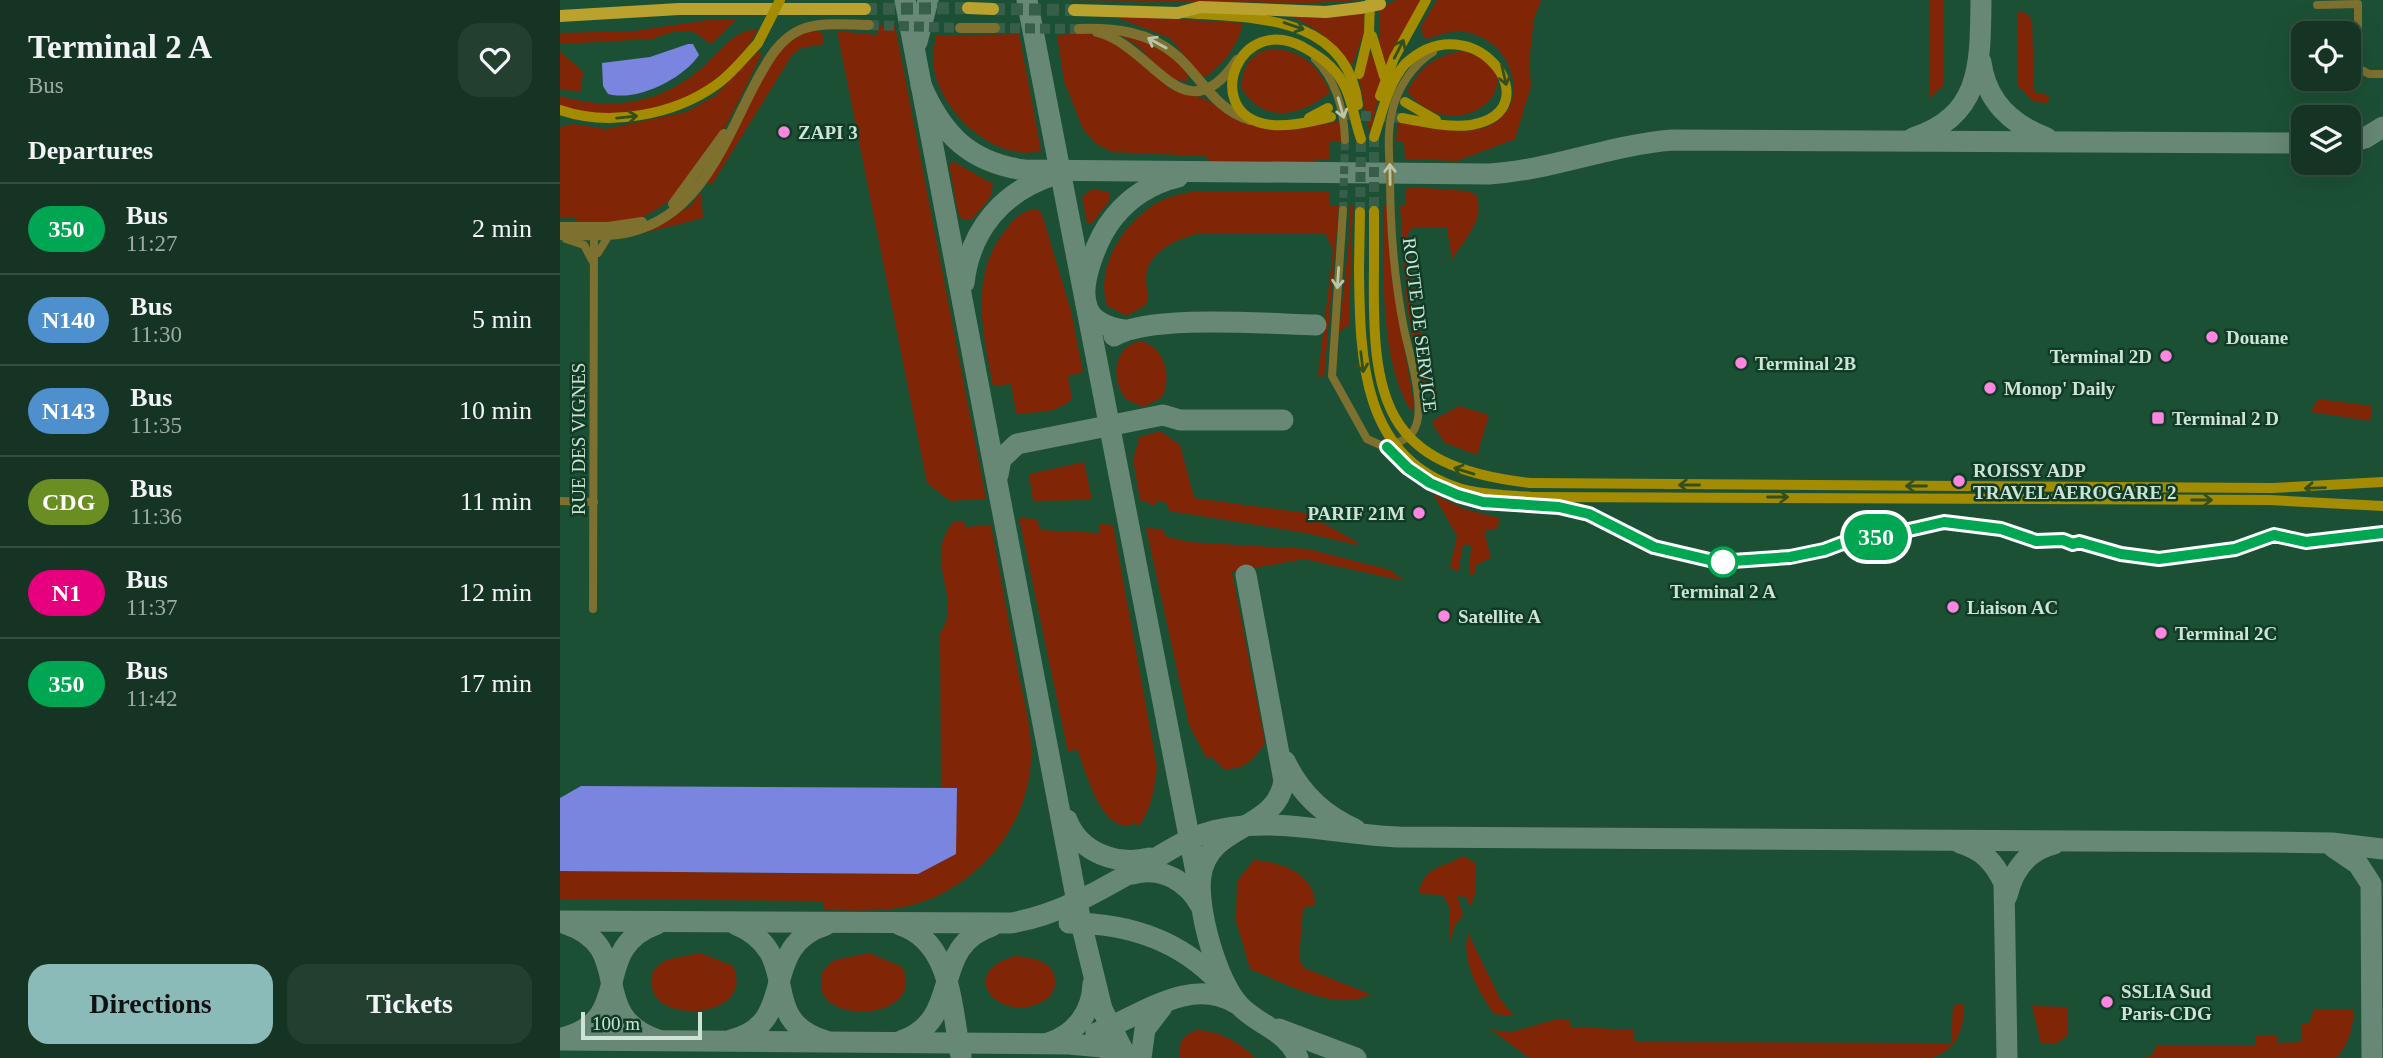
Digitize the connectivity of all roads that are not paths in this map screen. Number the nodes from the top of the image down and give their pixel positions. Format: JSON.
{"nodes":[{"id":1,"x":780,"y":0,"type":"edge"},
{"id":2,"x":1426,"y":0,"type":"edge"},
{"id":3,"x":2317,"y":5,"type":"dead end"},
{"id":4,"x":1374,"y":6,"type":"edge"},
{"id":5,"x":968,"y":8,"type":"tunnel mouth"},
{"id":6,"x":865,"y":9,"type":"tunnel mouth"},
{"id":7,"x":993,"y":9,"type":"tunnel mouth"},
{"id":8,"x":1074,"y":10,"type":"tunnel mouth"},
{"id":9,"x":1178,"y":13,"type":"junction"},
{"id":10,"x":560,"y":16,"type":"edge"},
{"id":11,"x":869,"y":25,"type":"tunnel mouth"},
{"id":12,"x":960,"y":28,"type":"tunnel mouth"},
{"id":13,"x":995,"y":28,"type":"tunnel mouth"},
{"id":14,"x":1453,"y":39,"type":"junction"},
{"id":15,"x":1296,"y":44,"type":"junction"},
{"id":16,"x":1237,"y":60,"type":"junction"},
{"id":17,"x":1359,"y":74,"type":"dead end"},
{"id":18,"x":2383,"y":74,"type":"edge"},
{"id":19,"x":1384,"y":76,"type":"dead end"},
{"id":20,"x":1205,"y":91,"type":"junction"},
{"id":21,"x":747,"y":99,"type":"junction"},
{"id":22,"x":1405,"y":102,"type":"dead end"},
{"id":23,"x":560,"y":110,"type":"edge"},
{"id":24,"x":1329,"y":113,"type":"dead end"},
{"id":25,"x":1402,"y":118,"type":"tunnel mouth"},
{"id":26,"x":1261,"y":123,"type":"junction"},
{"id":27,"x":1452,"y":124,"type":"junction"},
{"id":28,"x":1345,"y":140,"type":"tunnel mouth"},
{"id":29,"x":1343,"y":210,"type":"tunnel mouth"},
{"id":30,"x":1374,"y":211,"type":"tunnel mouth"},
{"id":31,"x":1360,"y":212,"type":"tunnel mouth"},
{"id":32,"x":560,"y":227,"type":"edge"},
{"id":33,"x":593,"y":233,"type":"junction"},
{"id":34,"x":610,"y":235,"type":"junction"},
{"id":35,"x":560,"y":236,"type":"edge"},
{"id":36,"x":598,"y":253,"type":"junction"},
{"id":37,"x":595,"y":268,"type":"junction"},
{"id":38,"x":2383,"y":482,"type":"edge"},
{"id":39,"x":560,"y":501,"type":"edge"},
{"id":40,"x":594,"y":502,"type":"junction"},
{"id":41,"x":2383,"y":506,"type":"edge"},
{"id":42,"x":593,"y":610,"type":"dead end"}],
"edges":[{"from":23,"to":1,"type":"main road","one_way":true,"bridge":true},
{"from":14,"to":2,"type":"main road","one_way":true},
{"from":3,"to":18,"type":"street"},
{"from":4,"to":9,"type":"main road"},
{"from":4,"to":17,"type":"main road"},
{"from":4,"to":19,"type":"main road"},
{"from":5,"to":7,"type":"main road"},
{"from":6,"to":10,"type":"main road"},
{"from":8,"to":9,"type":"main road"},
{"from":9,"to":15,"type":"main road","one_way":true},
{"from":11,"to":21,"type":"street"},
{"from":12,"to":13,"type":"street"},
{"from":14,"to":27,"type":"main road","one_way":true},
{"from":29,"to":14,"type":"street","name":"ROUTE DE SERVICE","one_way":true},
{"from":15,"to":16,"type":"main road"},
{"from":15,"to":28,"type":"street","one_way":true},
{"from":16,"to":20,"type":"street"},
{"from":16,"to":26,"type":"main road"},
{"from":20,"to":20,"type":"street","one_way":true},
{"from":20,"to":26,"type":"street"},
{"from":21,"to":33,"type":"street"},
{"from":21,"to":34,"type":"street"},
{"from":22,"to":27,"type":"main road"},
{"from":24,"to":26,"type":"main road"},
{"from":25,"to":27,"type":"main road"},
{"from":38,"to":30,"type":"main road","one_way":true,"bridge":true},
{"from":31,"to":41,"type":"main road","one_way":true,"bridge":true},
{"from":32,"to":33,"type":"street"},
{"from":33,"to":34,"type":"street"},
{"from":33,"to":35,"type":"street"},
{"from":33,"to":36,"type":"street","name":"RUE DES VIGNES"},
{"from":33,"to":37,"type":"street","name":"RUE DES VIGNES"},
{"from":34,"to":36,"type":"street","name":"RUE DES VIGNES"},
{"from":35,"to":37,"type":"street"},
{"from":36,"to":37,"type":"street","name":"RUE DES VIGNES"},
{"from":37,"to":40,"type":"street","name":"RUE DES VIGNES"},
{"from":39,"to":40,"type":"street"},
{"from":40,"to":42,"type":"street","name":"RUE DES VIGNES"}]}
